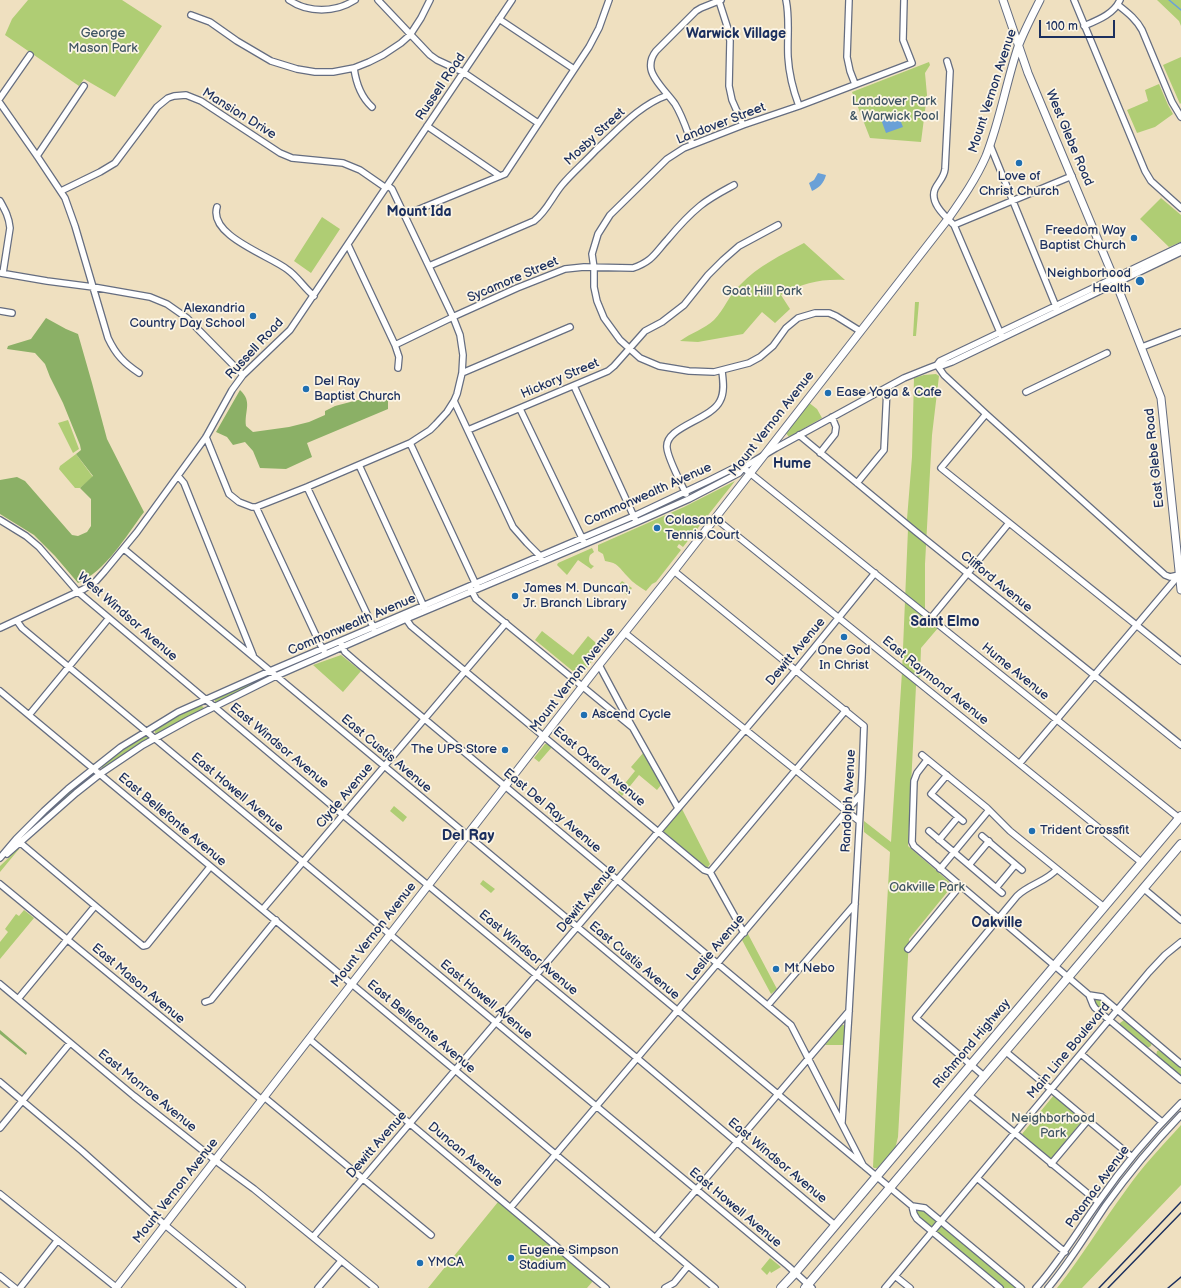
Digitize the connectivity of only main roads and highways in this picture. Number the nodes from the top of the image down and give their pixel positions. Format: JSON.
{"nodes":[{"id":1,"x":1003,"y":0,"type":"edge"},
{"id":2,"x":1040,"y":0,"type":"edge"},
{"id":3,"x":1019,"y":46,"type":"junction"},
{"id":4,"x":1115,"y":281,"type":"joint"},
{"id":5,"x":1180,"y":575,"type":"edge"},
{"id":6,"x":1181,"y":590,"type":"edge"},
{"id":7,"x":1180,"y":817,"type":"edge"},
{"id":8,"x":1181,"y":844,"type":"edge"},
{"id":9,"x":808,"y":1287,"type":"edge"},
{"id":10,"x":116,"y":1288,"type":"edge"},
{"id":11,"x":781,"y":1288,"type":"edge"}],
"edges":[{"from":1,"to":3,"type":"main road","name":"West Glebe Road"},
{"from":2,"to":3,"type":"main road","name":"Mount Vernon Avenue"},
{"from":3,"to":4,"type":"main road","name":"West Glebe Road"},
{"from":3,"to":10,"type":"main road","name":"Mount Vernon Avenue"},
{"from":4,"to":5,"type":"main road","name":"East Glebe Road"},
{"from":5,"to":6,"type":"main road","name":"East Glebe Road"},
{"from":7,"to":11,"type":"highway","name":"Richmond Highway"},
{"from":8,"to":9,"type":"highway"}]}
